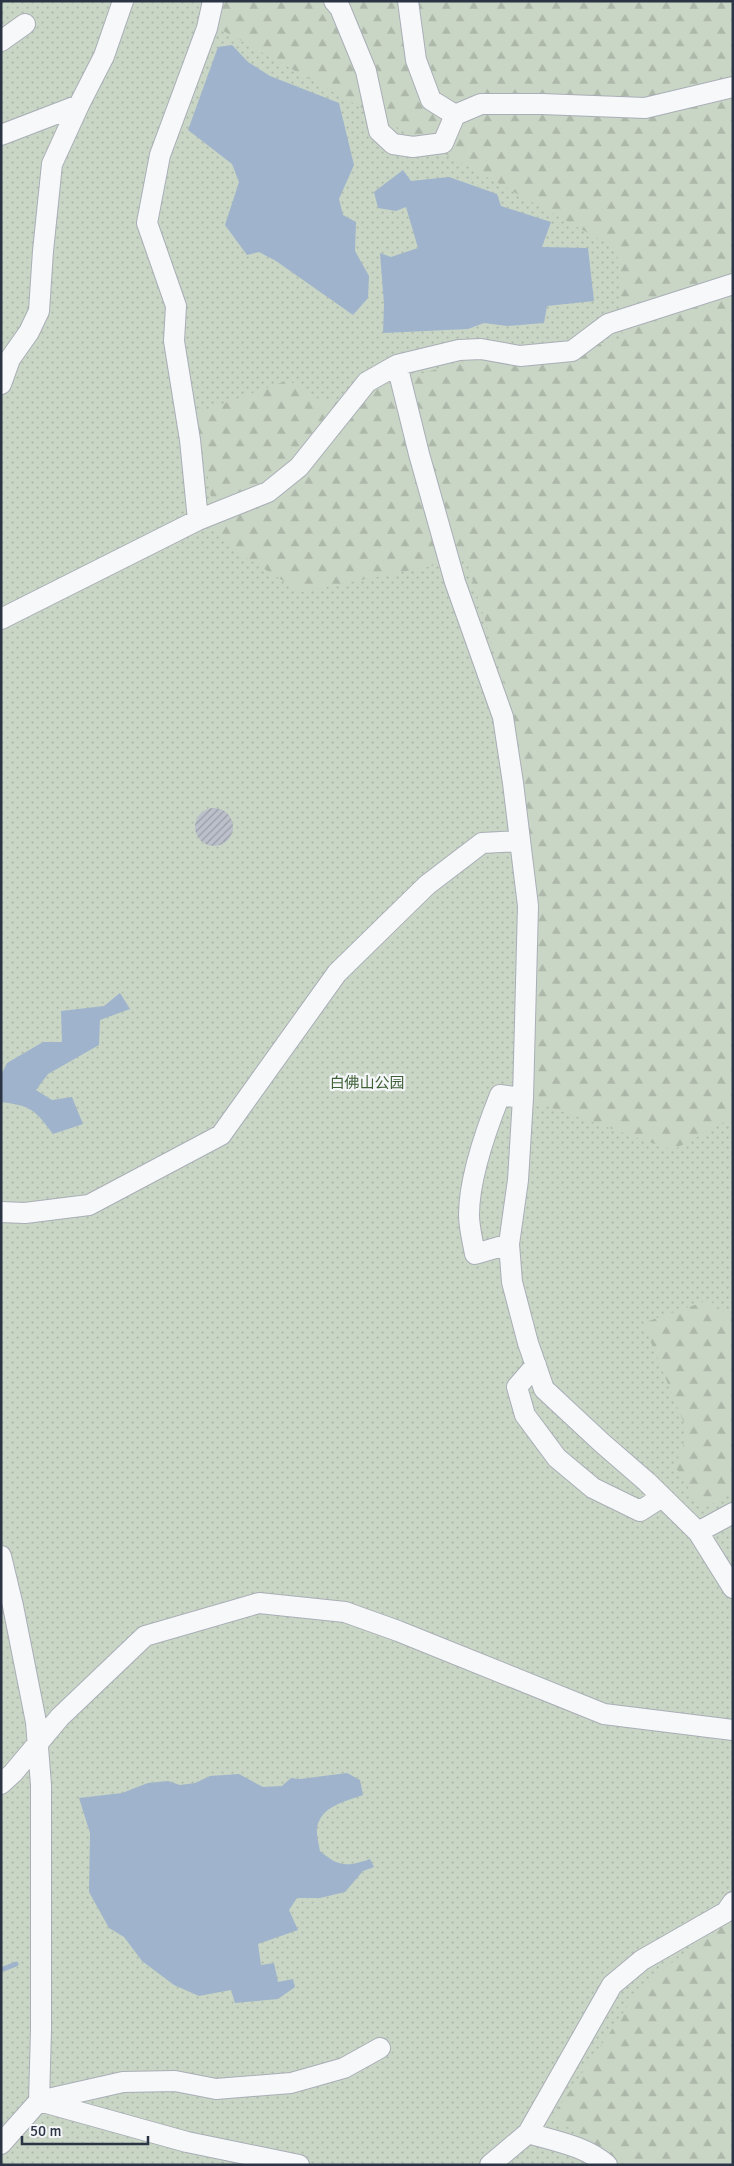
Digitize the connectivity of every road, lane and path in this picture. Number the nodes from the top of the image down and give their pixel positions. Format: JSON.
{"nodes":[{"id":1,"x":123,"y":1,"type":"edge"},
{"id":2,"x":213,"y":1,"type":"edge"},
{"id":3,"x":334,"y":1,"type":"edge"},
{"id":4,"x":408,"y":1,"type":"edge"},
{"id":5,"x":25,"y":24,"type":"dead end"},
{"id":6,"x":1,"y":41,"type":"edge"},
{"id":7,"x":733,"y":87,"type":"edge"},
{"id":8,"x":79,"y":105,"type":"junction"},
{"id":9,"x":455,"y":115,"type":"junction"},
{"id":10,"x":1,"y":135,"type":"edge"},
{"id":11,"x":733,"y":284,"type":"edge"},
{"id":12,"x":397,"y":365,"type":"junction"},
{"id":13,"x":1,"y":384,"type":"edge"},
{"id":14,"x":198,"y":520,"type":"junction"},
{"id":15,"x":1,"y":619,"type":"edge"},
{"id":16,"x":520,"y":841,"type":"junction"},
{"id":17,"x":523,"y":1098,"type":"junction"},
{"id":18,"x":1,"y":1212,"type":"edge"},
{"id":19,"x":508,"y":1244,"type":"junction"},
{"id":20,"x":536,"y":1365,"type":"junction"},
{"id":21,"x":662,"y":1497,"type":"junction"},
{"id":22,"x":733,"y":1513,"type":"edge"},
{"id":23,"x":698,"y":1532,"type":"junction"},
{"id":24,"x":1,"y":1557,"type":"edge"},
{"id":25,"x":733,"y":1588,"type":"edge"},
{"id":26,"x":733,"y":1730,"type":"edge"},
{"id":27,"x":38,"y":1744,"type":"junction"},
{"id":28,"x":1,"y":1784,"type":"edge"},
{"id":29,"x":733,"y":1902,"type":"edge"},
{"id":30,"x":380,"y":2048,"type":"dead end"},
{"id":31,"x":38,"y":2101,"type":"junction"},
{"id":32,"x":528,"y":2133,"type":"junction"},
{"id":33,"x":1,"y":2144,"type":"edge"},
{"id":34,"x":299,"y":2165,"type":"edge"},
{"id":35,"x":490,"y":2165,"type":"edge"},
{"id":36,"x":607,"y":2165,"type":"edge"}],
"edges":[{"from":1,"to":8,"type":"street"},
{"from":2,"to":14,"type":"street"},
{"from":3,"to":9,"type":"street"},
{"from":4,"to":9,"type":"street"},
{"from":5,"to":6,"type":"street"},
{"from":7,"to":9,"type":"street"},
{"from":8,"to":10,"type":"street"},
{"from":8,"to":13,"type":"street"},
{"from":11,"to":12,"type":"street"},
{"from":12,"to":14,"type":"street"},
{"from":12,"to":16,"type":"street"},
{"from":14,"to":15,"type":"street"},
{"from":16,"to":17,"type":"street"},
{"from":16,"to":18,"type":"street"},
{"from":17,"to":19,"type":"street"},
{"from":17,"to":19,"type":"street"},
{"from":19,"to":20,"type":"street"},
{"from":20,"to":21,"type":"street"},
{"from":20,"to":21,"type":"street"},
{"from":21,"to":23,"type":"street"},
{"from":22,"to":23,"type":"street"},
{"from":23,"to":25,"type":"street"},
{"from":24,"to":27,"type":"street"},
{"from":26,"to":27,"type":"street"},
{"from":27,"to":28,"type":"street"},
{"from":27,"to":31,"type":"street"},
{"from":29,"to":32,"type":"street"},
{"from":30,"to":31,"type":"street"},
{"from":31,"to":33,"type":"street"},
{"from":31,"to":34,"type":"street"},
{"from":32,"to":35,"type":"street"},
{"from":32,"to":36,"type":"street"}]}
